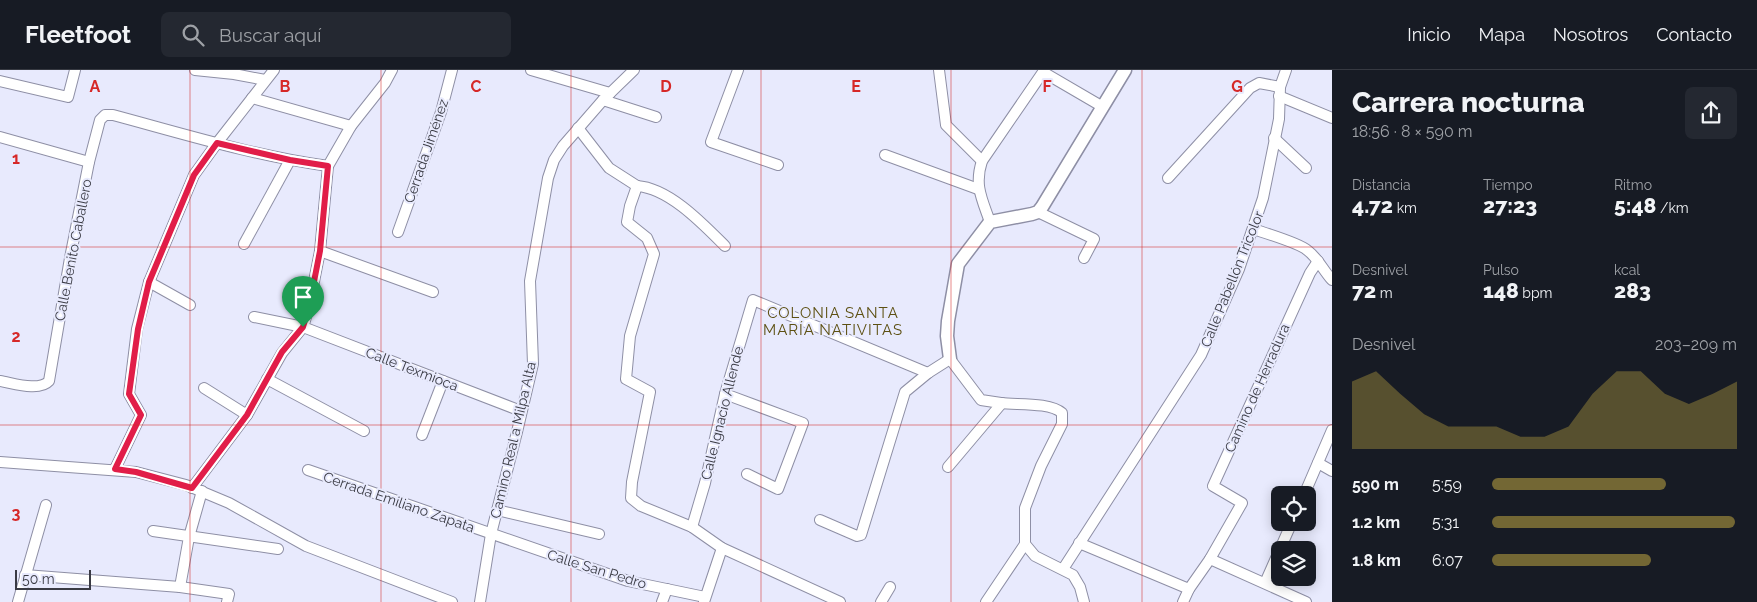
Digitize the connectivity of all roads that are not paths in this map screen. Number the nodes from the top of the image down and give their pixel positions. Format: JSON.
{"nodes":[{"id":1,"x":75,"y":70,"type":"edge"},
{"id":2,"x":195,"y":70,"type":"edge"},
{"id":3,"x":274,"y":70,"type":"edge"},
{"id":4,"x":392,"y":70,"type":"edge"},
{"id":5,"x":452,"y":70,"type":"edge"},
{"id":6,"x":531,"y":70,"type":"edge"},
{"id":7,"x":634,"y":70,"type":"edge"},
{"id":8,"x":738,"y":70,"type":"edge"},
{"id":9,"x":939,"y":70,"type":"edge"},
{"id":10,"x":1124,"y":70,"type":"edge"},
{"id":11,"x":1286,"y":70,"type":"edge"},
{"id":12,"x":235,"y":72,"type":"edge"},
{"id":13,"x":265,"y":80,"type":"junction"},
{"id":14,"x":0,"y":81,"type":"edge"},
{"id":15,"x":1279,"y":92,"type":"junction"},
{"id":16,"x":607,"y":96,"type":"junction"},
{"id":17,"x":252,"y":98,"type":"junction"},
{"id":18,"x":1103,"y":107,"type":"junction"},
{"id":19,"x":656,"y":118,"type":"dead end"},
{"id":20,"x":1332,"y":118,"type":"edge"},
{"id":21,"x":351,"y":126,"type":"junction"},
{"id":22,"x":578,"y":128,"type":"junction"},
{"id":23,"x":0,"y":137,"type":"edge"},
{"id":24,"x":1274,"y":138,"type":"junction"},
{"id":25,"x":217,"y":143,"type":"junction"},
{"id":26,"x":885,"y":155,"type":"dead end"},
{"id":27,"x":290,"y":160,"type":"junction"},
{"id":28,"x":982,"y":161,"type":"junction"},
{"id":29,"x":90,"y":162,"type":"junction"},
{"id":30,"x":778,"y":164,"type":"dead end"},
{"id":31,"x":328,"y":166,"type":"junction"},
{"id":32,"x":1306,"y":168,"type":"dead end"},
{"id":33,"x":1168,"y":178,"type":"dead end"},
{"id":34,"x":638,"y":186,"type":"junction"},
{"id":35,"x":978,"y":188,"type":"junction"},
{"id":36,"x":1038,"y":212,"type":"junction"},
{"id":37,"x":990,"y":222,"type":"junction"},
{"id":38,"x":1253,"y":229,"type":"junction"},
{"id":39,"x":398,"y":232,"type":"dead end"},
{"id":40,"x":244,"y":244,"type":"dead end"},
{"id":41,"x":725,"y":246,"type":"dead end"},
{"id":42,"x":320,"y":251,"type":"junction"},
{"id":43,"x":1084,"y":258,"type":"dead end"},
{"id":44,"x":1318,"y":261,"type":"junction"},
{"id":45,"x":1332,"y":280,"type":"edge"},
{"id":46,"x":149,"y":282,"type":"junction"},
{"id":47,"x":433,"y":292,"type":"dead end"},
{"id":48,"x":190,"y":305,"type":"dead end"},
{"id":49,"x":254,"y":317,"type":"dead end"},
{"id":50,"x":303,"y":327,"type":"junction"},
{"id":51,"x":950,"y":359,"type":"junction"},
{"id":52,"x":928,"y":373,"type":"junction"},
{"id":53,"x":267,"y":379,"type":"junction"},
{"id":54,"x":0,"y":381,"type":"edge"},
{"id":55,"x":443,"y":381,"type":"junction"},
{"id":56,"x":204,"y":388,"type":"dead end"},
{"id":57,"x":725,"y":394,"type":"junction"},
{"id":58,"x":1002,"y":403,"type":"junction"},
{"id":59,"x":521,"y":411,"type":"junction"},
{"id":60,"x":247,"y":415,"type":"junction"},
{"id":61,"x":1332,"y":430,"type":"edge"},
{"id":62,"x":364,"y":431,"type":"dead end"},
{"id":63,"x":422,"y":435,"type":"dead end"},
{"id":64,"x":0,"y":462,"type":"edge"},
{"id":65,"x":1318,"y":463,"type":"junction"},
{"id":66,"x":948,"y":467,"type":"dead end"},
{"id":67,"x":115,"y":469,"type":"junction"},
{"id":68,"x":308,"y":470,"type":"dead end"},
{"id":69,"x":1332,"y":471,"type":"edge"},
{"id":70,"x":747,"y":474,"type":"dead end"},
{"id":71,"x":1308,"y":486,"type":"edge"},
{"id":72,"x":197,"y":489,"type":"junction"},
{"id":73,"x":46,"y":504,"type":"dead end"},
{"id":74,"x":497,"y":510,"type":"junction"},
{"id":75,"x":820,"y":520,"type":"dead end"},
{"id":76,"x":692,"y":527,"type":"junction"},
{"id":77,"x":153,"y":531,"type":"dead end"},
{"id":78,"x":1288,"y":531,"type":"edge"},
{"id":79,"x":490,"y":534,"type":"junction"},
{"id":80,"x":599,"y":534,"type":"dead end"},
{"id":81,"x":189,"y":537,"type":"junction"},
{"id":82,"x":1079,"y":543,"type":"junction"},
{"id":83,"x":1025,"y":544,"type":"junction"},
{"id":84,"x":722,"y":548,"type":"junction"},
{"id":85,"x":278,"y":549,"type":"dead end"},
{"id":86,"x":1210,"y":559,"type":"junction"},
{"id":87,"x":1063,"y":569,"type":"junction"},
{"id":88,"x":25,"y":575,"type":"junction"},
{"id":89,"x":1265,"y":583,"type":"junction"},
{"id":90,"x":180,"y":587,"type":"junction"},
{"id":91,"x":890,"y":587,"type":"dead end"},
{"id":92,"x":667,"y":589,"type":"junction"},
{"id":93,"x":1189,"y":589,"type":"junction"},
{"id":94,"x":228,"y":598,"type":"edge"},
{"id":95,"x":704,"y":600,"type":"edge"},
{"id":96,"x":18,"y":602,"type":"edge"},
{"id":97,"x":452,"y":602,"type":"edge"},
{"id":98,"x":480,"y":602,"type":"edge"},
{"id":99,"x":662,"y":602,"type":"edge"},
{"id":100,"x":840,"y":602,"type":"edge"},
{"id":101,"x":880,"y":602,"type":"edge"},
{"id":102,"x":986,"y":602,"type":"edge"},
{"id":103,"x":1084,"y":602,"type":"edge"},
{"id":104,"x":1183,"y":602,"type":"edge"},
{"id":105,"x":1306,"y":602,"type":"edge"}],
"edges":[{"from":1,"to":14,"type":"street"},
{"from":2,"to":12,"type":"street"},
{"from":3,"to":13,"type":"street"},
{"from":4,"to":21,"type":"street"},
{"from":5,"to":39,"type":"street","name":"Cerrada Jiménez"},
{"from":6,"to":16,"type":"street"},
{"from":7,"to":16,"type":"street","name":"Camino Real a Milpa Alta"},
{"from":8,"to":30,"type":"street"},
{"from":9,"to":28,"type":"street"},
{"from":10,"to":18,"type":"street"},
{"from":11,"to":15,"type":"street","name":"Calle Pabellón Tricolor"},
{"from":12,"to":13,"type":"street"},
{"from":13,"to":17,"type":"street"},
{"from":15,"to":20,"type":"street"},
{"from":15,"to":24,"type":"street","name":"Calle Pabellón Tricolor"},
{"from":15,"to":33,"type":"street"},
{"from":16,"to":19,"type":"street"},
{"from":16,"to":22,"type":"street","name":"Camino Real a Milpa Alta"},
{"from":17,"to":21,"type":"street"},
{"from":17,"to":25,"type":"street"},
{"from":18,"to":28,"type":"street"},
{"from":18,"to":36,"type":"street"},
{"from":21,"to":31,"type":"street"},
{"from":22,"to":34,"type":"street"},
{"from":22,"to":59,"type":"street","name":"Camino Real a Milpa Alta"},
{"from":23,"to":29,"type":"street"},
{"from":24,"to":32,"type":"street"},
{"from":24,"to":38,"type":"street","name":"Calle Pabellón Tricolor"},
{"from":25,"to":27,"type":"street"},
{"from":25,"to":29,"type":"street","name":"Calle Benito Caballero"},
{"from":25,"to":46,"type":"street"},
{"from":26,"to":35,"type":"street"},
{"from":27,"to":31,"type":"street"},
{"from":27,"to":40,"type":"street"},
{"from":28,"to":35,"type":"street"},
{"from":29,"to":54,"type":"street","name":"Calle Benito Caballero"},
{"from":31,"to":42,"type":"street"},
{"from":34,"to":41,"type":"street"},
{"from":34,"to":76,"type":"street"},
{"from":35,"to":37,"type":"street"},
{"from":36,"to":37,"type":"street"},
{"from":36,"to":43,"type":"street"},
{"from":37,"to":51,"type":"street"},
{"from":38,"to":44,"type":"street"},
{"from":38,"to":82,"type":"street","name":"Calle Pabellón Tricolor"},
{"from":42,"to":47,"type":"street"},
{"from":42,"to":50,"type":"street"},
{"from":44,"to":45,"type":"street"},
{"from":44,"to":86,"type":"street","name":"Camino de Herradura"},
{"from":46,"to":48,"type":"street"},
{"from":46,"to":67,"type":"street"},
{"from":49,"to":50,"type":"street","name":"Calle Texmioca"},
{"from":50,"to":53,"type":"street"},
{"from":50,"to":55,"type":"street","name":"Calle Texmioca"},
{"from":51,"to":52,"type":"street"},
{"from":51,"to":58,"type":"street"},
{"from":52,"to":57,"type":"street","name":"Calle Ignacio Allende"},
{"from":52,"to":75,"type":"street"},
{"from":53,"to":60,"type":"street"},
{"from":53,"to":62,"type":"street"},
{"from":55,"to":59,"type":"street","name":"Calle Texmioca"},
{"from":55,"to":63,"type":"street"},
{"from":56,"to":60,"type":"street"},
{"from":57,"to":70,"type":"street"},
{"from":57,"to":76,"type":"street","name":"Calle Ignacio Allende"},
{"from":58,"to":66,"type":"street"},
{"from":58,"to":83,"type":"street"},
{"from":59,"to":74,"type":"street","name":"Camino Real a Milpa Alta"},
{"from":60,"to":72,"type":"street"},
{"from":61,"to":65,"type":"street"},
{"from":64,"to":67,"type":"street"},
{"from":65,"to":69,"type":"street"},
{"from":65,"to":71,"type":"street"},
{"from":67,"to":72,"type":"street"},
{"from":68,"to":79,"type":"street","name":"Cerrada Emiliano Zapata"},
{"from":72,"to":81,"type":"street"},
{"from":72,"to":97,"type":"street"},
{"from":73,"to":88,"type":"street"},
{"from":74,"to":79,"type":"street","name":"Camino Real a Milpa Alta"},
{"from":74,"to":80,"type":"street"},
{"from":76,"to":84,"type":"street"},
{"from":77,"to":81,"type":"street"},
{"from":78,"to":89,"type":"street"},
{"from":79,"to":92,"type":"street","name":"Calle San Pedro"},
{"from":79,"to":98,"type":"street","name":"Camino Real a Milpa Alta"},
{"from":81,"to":85,"type":"street"},
{"from":81,"to":90,"type":"street"},
{"from":82,"to":87,"type":"street","name":"Calle Pabellón Tricolor"},
{"from":82,"to":93,"type":"street"},
{"from":83,"to":87,"type":"street"},
{"from":83,"to":102,"type":"street"},
{"from":84,"to":95,"type":"street"},
{"from":84,"to":100,"type":"street"},
{"from":86,"to":89,"type":"street"},
{"from":86,"to":93,"type":"street"},
{"from":87,"to":103,"type":"street"},
{"from":88,"to":90,"type":"street"},
{"from":88,"to":96,"type":"street"},
{"from":89,"to":105,"type":"street"},
{"from":90,"to":94,"type":"street"},
{"from":91,"to":101,"type":"street"},
{"from":92,"to":95,"type":"street","name":"Calle San Pedro"},
{"from":92,"to":99,"type":"street"},
{"from":93,"to":104,"type":"street"}]}
